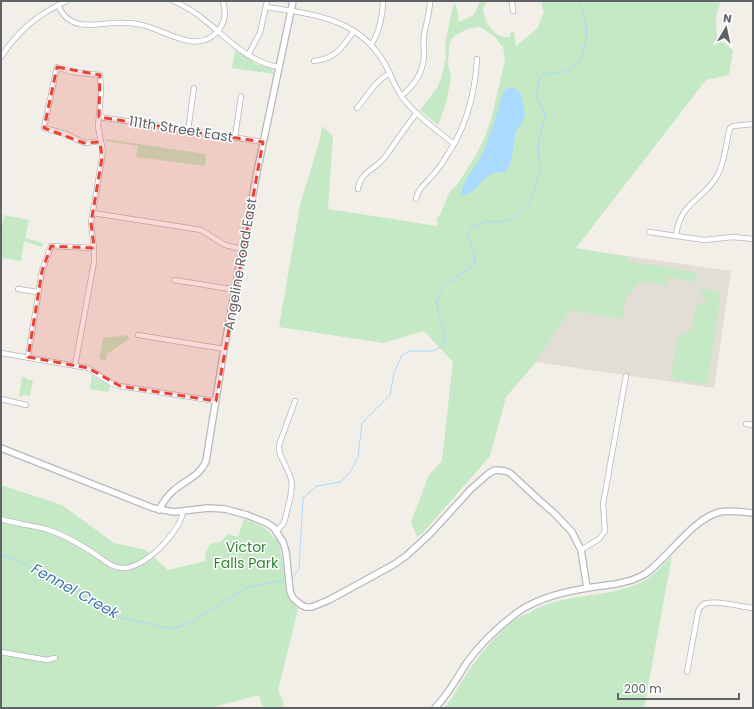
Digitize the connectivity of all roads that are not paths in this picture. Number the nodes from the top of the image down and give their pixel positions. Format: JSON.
{"nodes":[{"id":1,"x":67,"y":1,"type":"edge"},
{"id":2,"x":173,"y":1,"type":"edge"},
{"id":3,"x":223,"y":1,"type":"edge"},
{"id":4,"x":267,"y":1,"type":"edge"},
{"id":5,"x":293,"y":1,"type":"edge"},
{"id":6,"x":383,"y":1,"type":"edge"},
{"id":7,"x":430,"y":1,"type":"edge"},
{"id":8,"x":512,"y":1,"type":"edge"},
{"id":9,"x":58,"y":5,"type":"junction"},
{"id":10,"x":266,"y":7,"type":"junction"},
{"id":11,"x":512,"y":11,"type":"dead end"},
{"id":12,"x":291,"y":12,"type":"junction"},
{"id":13,"x":354,"y":30,"type":"junction"},
{"id":14,"x":218,"y":31,"type":"junction"},
{"id":15,"x":371,"y":45,"type":"junction"},
{"id":16,"x":248,"y":55,"type":"junction"},
{"id":17,"x":1,"y":57,"type":"edge"},
{"id":18,"x":477,"y":58,"type":"dead end"},
{"id":19,"x":314,"y":61,"type":"dead end"},
{"id":20,"x":279,"y":67,"type":"junction"},
{"id":21,"x":390,"y":73,"type":"junction"},
{"id":22,"x":194,"y":88,"type":"dead end"},
{"id":23,"x":241,"y":96,"type":"dead end"},
{"id":24,"x":401,"y":96,"type":"junction"},
{"id":25,"x":357,"y":108,"type":"dead end"},
{"id":26,"x":416,"y":113,"type":"junction"},
{"id":27,"x":99,"y":117,"type":"junction"},
{"id":28,"x":753,"y":124,"type":"edge"},
{"id":29,"x":188,"y":130,"type":"junction"},
{"id":30,"x":235,"y":137,"type":"junction"},
{"id":31,"x":100,"y":141,"type":"junction"},
{"id":32,"x":263,"y":142,"type":"junction"},
{"id":33,"x":454,"y":144,"type":"junction"},
{"id":34,"x":358,"y":189,"type":"dead end"},
{"id":35,"x":416,"y":199,"type":"dead end"},
{"id":36,"x":93,"y":213,"type":"junction"},
{"id":37,"x":649,"y":232,"type":"dead end"},
{"id":38,"x":676,"y":236,"type":"junction"},
{"id":39,"x":753,"y":239,"type":"edge"},
{"id":40,"x":94,"y":248,"type":"junction"},
{"id":41,"x":242,"y":249,"type":"junction"},
{"id":42,"x":174,"y":280,"type":"dead end"},
{"id":43,"x":18,"y":289,"type":"dead end"},
{"id":44,"x":236,"y":290,"type":"junction"},
{"id":45,"x":38,"y":292,"type":"junction"},
{"id":46,"x":138,"y":335,"type":"dead end"},
{"id":47,"x":224,"y":350,"type":"junction"},
{"id":48,"x":1,"y":353,"type":"edge"},
{"id":49,"x":28,"y":357,"type":"junction"},
{"id":50,"x":75,"y":366,"type":"junction"},
{"id":51,"x":626,"y":376,"type":"dead end"},
{"id":52,"x":1,"y":399,"type":"edge"},
{"id":53,"x":216,"y":401,"type":"junction"},
{"id":54,"x":295,"y":401,"type":"dead end"},
{"id":55,"x":26,"y":405,"type":"dead end"},
{"id":56,"x":746,"y":424,"type":"dead end"},
{"id":57,"x":753,"y":425,"type":"edge"},
{"id":58,"x":1,"y":448,"type":"edge"},
{"id":59,"x":159,"y":510,"type":"junction"},
{"id":60,"x":183,"y":511,"type":"junction"},
{"id":61,"x":753,"y":513,"type":"edge"},
{"id":62,"x":1,"y":519,"type":"edge"},
{"id":63,"x":276,"y":532,"type":"junction"},
{"id":64,"x":581,"y":550,"type":"junction"},
{"id":65,"x":587,"y":588,"type":"junction"},
{"id":66,"x":753,"y":608,"type":"edge"},
{"id":67,"x":1,"y":652,"type":"edge"},
{"id":68,"x":55,"y":658,"type":"dead end"},
{"id":69,"x":688,"y":672,"type":"dead end"},
{"id":70,"x":435,"y":708,"type":"edge"}],
"edges":[{"from":1,"to":9,"type":"street"},
{"from":2,"to":14,"type":"street"},
{"from":3,"to":14,"type":"street"},
{"from":4,"to":10,"type":"street"},
{"from":5,"to":12,"type":"street","name":"Angeline Road East"},
{"from":6,"to":15,"type":"street"},
{"from":7,"to":24,"type":"street"},
{"from":8,"to":11,"type":"street"},
{"from":9,"to":14,"type":"street"},
{"from":9,"to":17,"type":"street"},
{"from":10,"to":12,"type":"street"},
{"from":10,"to":16,"type":"street"},
{"from":12,"to":13,"type":"street"},
{"from":12,"to":20,"type":"street","name":"Angeline Road East"},
{"from":13,"to":15,"type":"street"},
{"from":13,"to":19,"type":"street"},
{"from":14,"to":16,"type":"street"},
{"from":15,"to":21,"type":"street"},
{"from":16,"to":20,"type":"street"},
{"from":18,"to":33,"type":"street"},
{"from":20,"to":32,"type":"street","name":"Angeline Road East"},
{"from":21,"to":24,"type":"street"},
{"from":21,"to":25,"type":"street"},
{"from":22,"to":29,"type":"street"},
{"from":23,"to":30,"type":"street"},
{"from":24,"to":26,"type":"street"},
{"from":26,"to":33,"type":"street"},
{"from":26,"to":34,"type":"street"},
{"from":27,"to":29,"type":"street","name":"111th Street East"},
{"from":27,"to":31,"type":"street"},
{"from":27,"to":31,"type":"street"},
{"from":28,"to":38,"type":"street"},
{"from":29,"to":30,"type":"street","name":"111th Street East"},
{"from":30,"to":32,"type":"street","name":"111th Street East"},
{"from":31,"to":36,"type":"street"},
{"from":32,"to":41,"type":"street","name":"Angeline Road East"},
{"from":33,"to":35,"type":"street"},
{"from":36,"to":40,"type":"street"},
{"from":36,"to":41,"type":"street"},
{"from":37,"to":38,"type":"street"},
{"from":38,"to":39,"type":"street"},
{"from":40,"to":45,"type":"street"},
{"from":40,"to":50,"type":"street"},
{"from":41,"to":44,"type":"street","name":"Angeline Road East"},
{"from":42,"to":44,"type":"street"},
{"from":43,"to":45,"type":"street"},
{"from":44,"to":47,"type":"street","name":"Angeline Road East"},
{"from":45,"to":49,"type":"street"},
{"from":46,"to":47,"type":"street"},
{"from":47,"to":53,"type":"street","name":"Angeline Road East"},
{"from":48,"to":49,"type":"street"},
{"from":49,"to":50,"type":"street"},
{"from":50,"to":53,"type":"street"},
{"from":51,"to":64,"type":"street"},
{"from":52,"to":55,"type":"street"},
{"from":53,"to":59,"type":"street","name":"Angeline Road East"},
{"from":54,"to":63,"type":"street"},
{"from":56,"to":57,"type":"street"},
{"from":58,"to":59,"type":"street"},
{"from":59,"to":60,"type":"street"},
{"from":60,"to":62,"type":"street"},
{"from":60,"to":63,"type":"street"},
{"from":61,"to":65,"type":"street"},
{"from":63,"to":64,"type":"street"},
{"from":64,"to":65,"type":"street"},
{"from":65,"to":70,"type":"street"},
{"from":66,"to":69,"type":"street"},
{"from":67,"to":68,"type":"street"}]}
